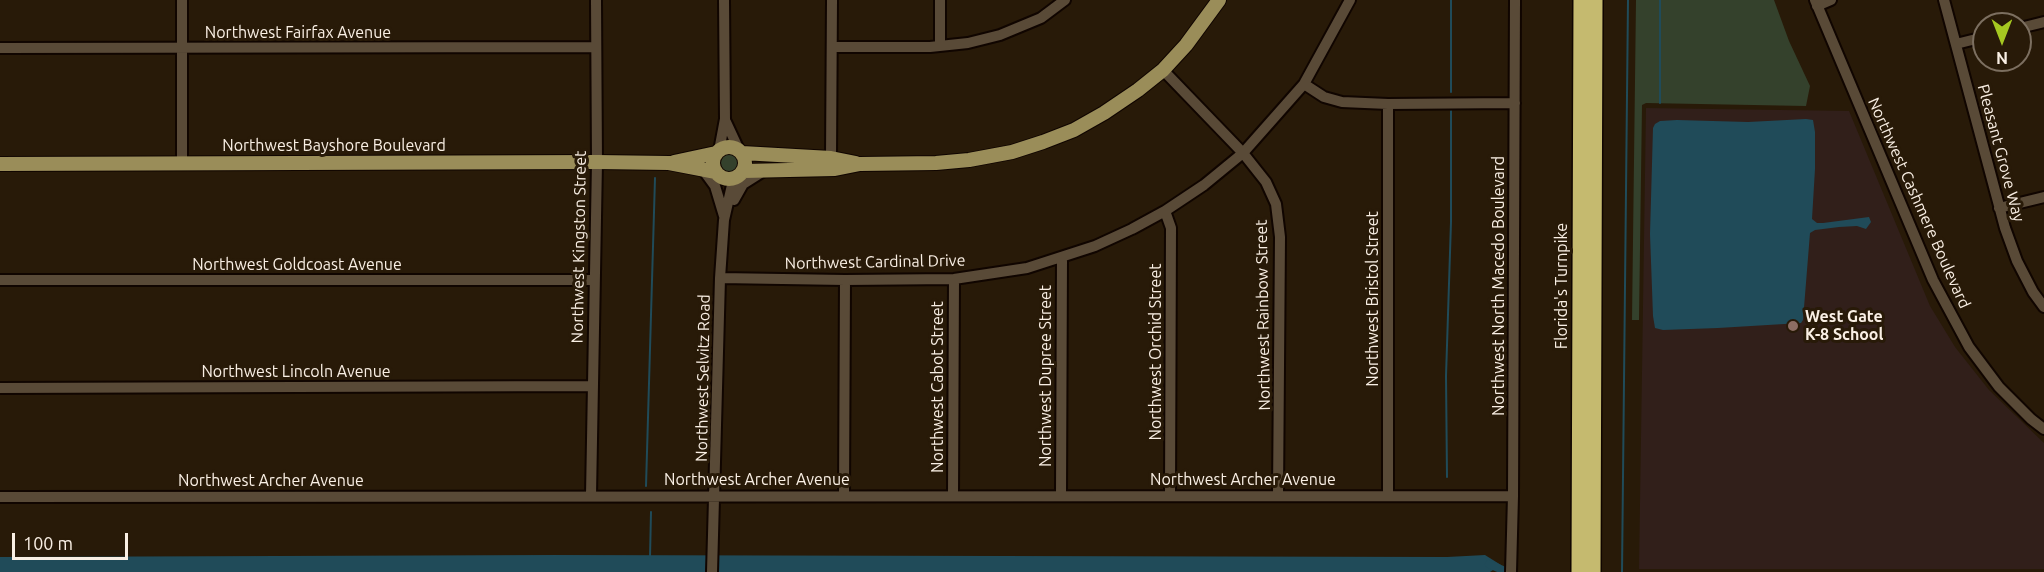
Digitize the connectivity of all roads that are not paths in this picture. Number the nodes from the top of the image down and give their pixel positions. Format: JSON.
{"nodes":[{"id":1,"x":182,"y":0,"type":"edge"},
{"id":2,"x":596,"y":0,"type":"edge"},
{"id":3,"x":724,"y":0,"type":"edge"},
{"id":4,"x":832,"y":0,"type":"edge"},
{"id":5,"x":940,"y":0,"type":"edge"},
{"id":6,"x":1065,"y":0,"type":"edge"},
{"id":7,"x":1219,"y":0,"type":"edge"},
{"id":8,"x":1350,"y":0,"type":"edge"},
{"id":9,"x":1515,"y":0,"type":"edge"},
{"id":10,"x":1581,"y":0,"type":"edge"},
{"id":11,"x":1595,"y":0,"type":"edge"},
{"id":12,"x":1831,"y":0,"type":"edge"},
{"id":13,"x":1944,"y":0,"type":"edge"},
{"id":14,"x":1816,"y":3,"type":"edge"},
{"id":15,"x":1972,"y":40,"type":"edge"},
{"id":16,"x":1956,"y":44,"type":"junction"},
{"id":17,"x":940,"y":46,"type":"junction"},
{"id":18,"x":596,"y":47,"type":"junction"},
{"id":19,"x":832,"y":47,"type":"junction"},
{"id":20,"x":0,"y":48,"type":"edge"},
{"id":21,"x":182,"y":48,"type":"junction"},
{"id":22,"x":1162,"y":70,"type":"junction"},
{"id":23,"x":1304,"y":84,"type":"junction"},
{"id":24,"x":1515,"y":103,"type":"junction"},
{"id":25,"x":1388,"y":104,"type":"junction"},
{"id":26,"x":725,"y":119,"type":"junction"},
{"id":27,"x":718,"y":152,"type":"junction"},
{"id":28,"x":741,"y":152,"type":"junction"},
{"id":29,"x":1243,"y":153,"type":"junction"},
{"id":30,"x":831,"y":158,"type":"junction"},
{"id":31,"x":597,"y":162,"type":"junction"},
{"id":32,"x":182,"y":163,"type":"junction"},
{"id":33,"x":669,"y":163,"type":"junction"},
{"id":34,"x":0,"y":164,"type":"edge"},
{"id":35,"x":860,"y":164,"type":"junction"},
{"id":36,"x":764,"y":171,"type":"junction"},
{"id":37,"x":713,"y":172,"type":"junction"},
{"id":38,"x":741,"y":173,"type":"junction"},
{"id":39,"x":2044,"y":196,"type":"edge"},
{"id":40,"x":1999,"y":208,"type":"junction"},
{"id":41,"x":1165,"y":211,"type":"junction"},
{"id":42,"x":724,"y":217,"type":"junction"},
{"id":43,"x":1062,"y":258,"type":"junction"},
{"id":44,"x":720,"y":278,"type":"junction"},
{"id":45,"x":954,"y":279,"type":"junction"},
{"id":46,"x":0,"y":280,"type":"edge"},
{"id":47,"x":594,"y":280,"type":"junction"},
{"id":48,"x":845,"y":280,"type":"junction"},
{"id":49,"x":2044,"y":307,"type":"edge"},
{"id":50,"x":591,"y":386,"type":"junction"},
{"id":51,"x":0,"y":388,"type":"edge"},
{"id":52,"x":2044,"y":429,"type":"edge"},
{"id":53,"x":591,"y":495,"type":"junction"},
{"id":54,"x":715,"y":495,"type":"junction"},
{"id":55,"x":844,"y":495,"type":"junction"},
{"id":56,"x":953,"y":495,"type":"junction"},
{"id":57,"x":1061,"y":495,"type":"junction"},
{"id":58,"x":1170,"y":495,"type":"junction"},
{"id":59,"x":1278,"y":495,"type":"junction"},
{"id":60,"x":1388,"y":495,"type":"junction"},
{"id":61,"x":1513,"y":495,"type":"junction"},
{"id":62,"x":0,"y":497,"type":"edge"},
{"id":63,"x":712,"y":572,"type":"edge"},
{"id":64,"x":1511,"y":572,"type":"edge"},
{"id":65,"x":1579,"y":572,"type":"edge"},
{"id":66,"x":1593,"y":572,"type":"edge"}],
"edges":[{"from":1,"to":21,"type":"street"},
{"from":2,"to":18,"type":"street","name":"Northwest Kingston Street"},
{"from":3,"to":26,"type":"street"},
{"from":4,"to":19,"type":"street"},
{"from":5,"to":17,"type":"street"},
{"from":6,"to":17,"type":"street"},
{"from":7,"to":22,"type":"main road"},
{"from":8,"to":23,"type":"street","name":"Northwest Cardinal Drive"},
{"from":9,"to":24,"type":"street","name":"Northwest North Macedo Boulevard"},
{"from":10,"to":65,"type":"highway","name":"Florida's Turnpike"},
{"from":11,"to":66,"type":"highway","name":"Florida's Turnpike"},
{"from":12,"to":14,"type":"street"},
{"from":13,"to":16,"type":"street","name":"Pleasant Grove Way"},
{"from":14,"to":52,"type":"street","name":"Northwest Cashmere Boulevard"},
{"from":15,"to":16,"type":"street"},
{"from":16,"to":40,"type":"street","name":"Pleasant Grove Way"},
{"from":17,"to":19,"type":"street"},
{"from":18,"to":21,"type":"street","name":"Northwest Fairfax Avenue"},
{"from":18,"to":31,"type":"street","name":"Northwest Kingston Street"},
{"from":19,"to":30,"type":"street"},
{"from":20,"to":21,"type":"street","name":"Northwest Fairfax Avenue"},
{"from":21,"to":32,"type":"street"},
{"from":22,"to":29,"type":"street","name":"Northwest Rainbow Street"},
{"from":22,"to":35,"type":"main road"},
{"from":23,"to":25,"type":"street"},
{"from":23,"to":29,"type":"street","name":"Northwest Cardinal Drive"},
{"from":24,"to":25,"type":"street"},
{"from":24,"to":61,"type":"street","name":"Northwest North Macedo Boulevard"},
{"from":25,"to":60,"type":"street","name":"Northwest Bristol Street"},
{"from":26,"to":27,"type":"street"},
{"from":26,"to":28,"type":"street"},
{"from":27,"to":28,"type":"main road"},
{"from":27,"to":33,"type":"main road","name":"Northwest Bayshore Boulevard"},
{"from":27,"to":37,"type":"main road"},
{"from":28,"to":30,"type":"main road"},
{"from":28,"to":38,"type":"main road"},
{"from":29,"to":41,"type":"street","name":"Northwest Cardinal Drive"},
{"from":29,"to":59,"type":"street","name":"Northwest Rainbow Street"},
{"from":30,"to":35,"type":"main road"},
{"from":31,"to":32,"type":"main road","name":"Northwest Bayshore Boulevard"},
{"from":31,"to":33,"type":"main road","name":"Northwest Bayshore Boulevard"},
{"from":31,"to":47,"type":"street","name":"Northwest Kingston Street"},
{"from":32,"to":34,"type":"main road","name":"Northwest Bayshore Boulevard"},
{"from":33,"to":37,"type":"main road","name":"Northwest Bayshore Boulevard"},
{"from":35,"to":36,"type":"main road"},
{"from":36,"to":38,"type":"main road"},
{"from":36,"to":42,"type":"street"},
{"from":37,"to":38,"type":"main road"},
{"from":37,"to":42,"type":"street","name":"Northwest Selvitz Road"},
{"from":38,"to":42,"type":"street","name":"Northwest Selvitz Road"},
{"from":39,"to":40,"type":"street"},
{"from":40,"to":49,"type":"street","name":"Pleasant Grove Way"},
{"from":41,"to":43,"type":"street","name":"Northwest Cardinal Drive"},
{"from":41,"to":58,"type":"street","name":"Northwest Orchid Street"},
{"from":42,"to":44,"type":"street","name":"Northwest Selvitz Road"},
{"from":43,"to":45,"type":"street","name":"Northwest Cardinal Drive"},
{"from":43,"to":57,"type":"street","name":"Northwest Dupree Street"},
{"from":44,"to":48,"type":"street","name":"Northwest Cardinal Drive"},
{"from":44,"to":54,"type":"street","name":"Northwest Selvitz Road"},
{"from":45,"to":48,"type":"street","name":"Northwest Cardinal Drive"},
{"from":45,"to":56,"type":"street","name":"Northwest Cabot Street"},
{"from":46,"to":47,"type":"street","name":"Northwest Goldcoast Avenue"},
{"from":47,"to":50,"type":"street","name":"Northwest Kingston Street"},
{"from":48,"to":55,"type":"street"},
{"from":50,"to":51,"type":"street","name":"Northwest Lincoln Avenue"},
{"from":50,"to":53,"type":"street","name":"Northwest Kingston Street"},
{"from":53,"to":54,"type":"street","name":"Northwest Archer Avenue"},
{"from":53,"to":62,"type":"street","name":"Northwest Archer Avenue"},
{"from":54,"to":55,"type":"street","name":"Northwest Archer Avenue"},
{"from":54,"to":63,"type":"street","name":"Northwest Selvitz Road"},
{"from":55,"to":56,"type":"street","name":"Northwest Archer Avenue"},
{"from":56,"to":57,"type":"street","name":"Northwest Archer Avenue"},
{"from":57,"to":58,"type":"street","name":"Northwest Archer Avenue"},
{"from":58,"to":59,"type":"street","name":"Northwest Archer Avenue"},
{"from":59,"to":60,"type":"street","name":"Northwest Archer Avenue"},
{"from":60,"to":61,"type":"street","name":"Northwest Archer Avenue"},
{"from":61,"to":64,"type":"street","name":"Northwest North Macedo Boulevard"}]}
